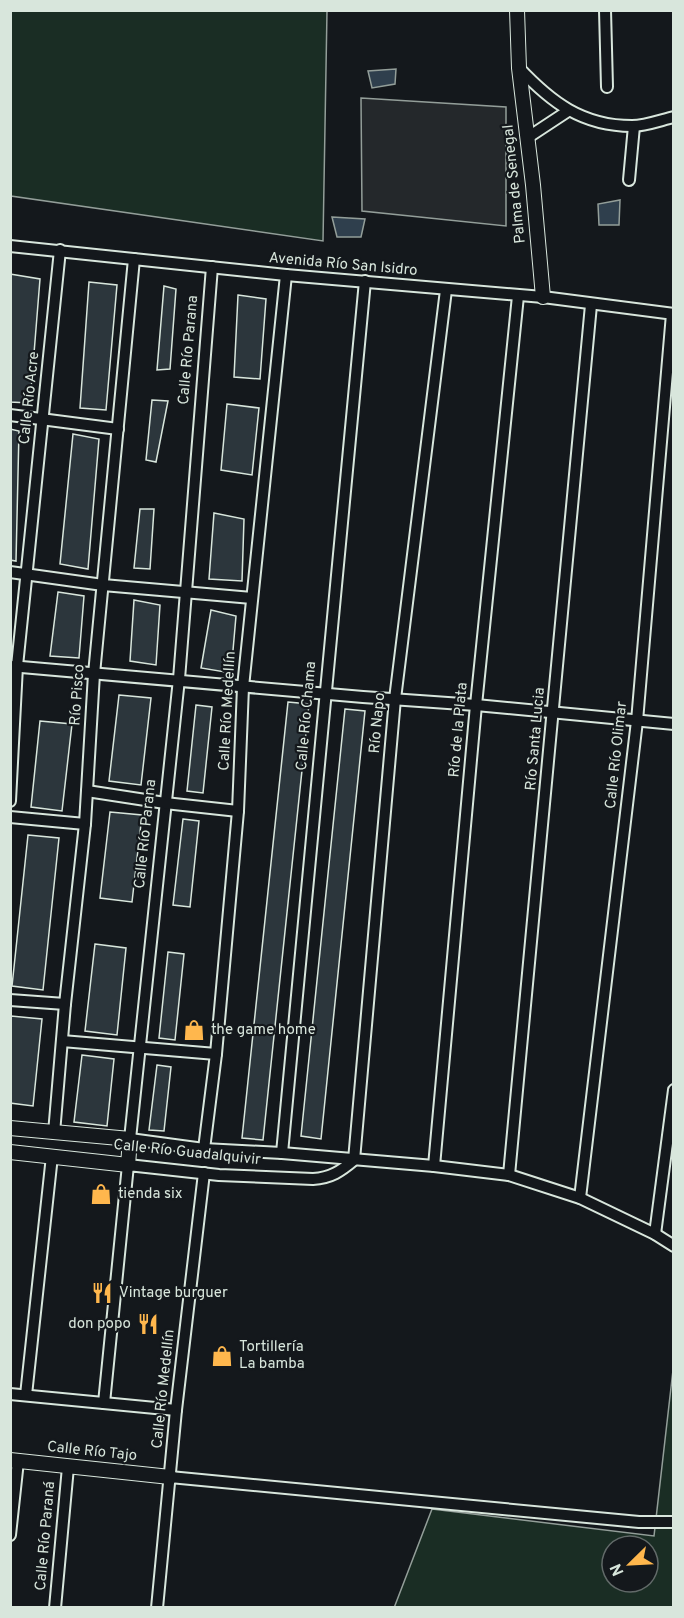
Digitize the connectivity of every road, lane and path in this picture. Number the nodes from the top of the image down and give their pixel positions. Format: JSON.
{"nodes":[{"id":1,"x":517,"y":10,"type":"edge"},
{"id":2,"x":605,"y":10,"type":"edge"},
{"id":3,"x":519,"y":68,"type":"junction"},
{"id":4,"x":607,"y":87,"type":"dead end"},
{"id":5,"x":568,"y":111,"type":"junction"},
{"id":6,"x":674,"y":117,"type":"edge"},
{"id":7,"x":634,"y":126,"type":"junction"},
{"id":8,"x":527,"y":138,"type":"junction"},
{"id":9,"x":629,"y":180,"type":"dead end"},
{"id":10,"x":10,"y":246,"type":"edge"},
{"id":11,"x":60,"y":250,"type":"junction"},
{"id":12,"x":134,"y":259,"type":"junction"},
{"id":13,"x":212,"y":267,"type":"junction"},
{"id":14,"x":286,"y":275,"type":"junction"},
{"id":15,"x":365,"y":282,"type":"junction"},
{"id":16,"x":446,"y":290,"type":"junction"},
{"id":17,"x":518,"y":296,"type":"junction"},
{"id":18,"x":543,"y":297,"type":"junction"},
{"id":19,"x":591,"y":305,"type":"junction"},
{"id":20,"x":673,"y":314,"type":"edge"},
{"id":21,"x":10,"y":415,"type":"edge"},
{"id":22,"x":43,"y":418,"type":"junction"},
{"id":23,"x":118,"y":429,"type":"junction"},
{"id":24,"x":10,"y":572,"type":"edge"},
{"id":25,"x":27,"y":574,"type":"junction"},
{"id":26,"x":103,"y":585,"type":"junction"},
{"id":27,"x":186,"y":594,"type":"junction"},
{"id":28,"x":252,"y":598,"type":"junction"},
{"id":29,"x":14,"y":666,"type":"edge"},
{"id":30,"x":94,"y":674,"type":"junction"},
{"id":31,"x":179,"y":679,"type":"junction"},
{"id":32,"x":243,"y":687,"type":"junction"},
{"id":33,"x":324,"y":692,"type":"junction"},
{"id":34,"x":395,"y":699,"type":"junction"},
{"id":35,"x":476,"y":705,"type":"junction"},
{"id":36,"x":554,"y":712,"type":"junction"},
{"id":37,"x":637,"y":721,"type":"junction"},
{"id":38,"x":674,"y":724,"type":"edge"},
{"id":39,"x":87,"y":791,"type":"junction"},
{"id":40,"x":10,"y":801,"type":"edge"},
{"id":41,"x":165,"y":803,"type":"junction"},
{"id":42,"x":238,"y":811,"type":"junction"},
{"id":43,"x":10,"y":817,"type":"edge"},
{"id":44,"x":85,"y":824,"type":"junction"},
{"id":45,"x":10,"y":1000,"type":"edge"},
{"id":46,"x":65,"y":1004,"type":"junction"},
{"id":47,"x":62,"y":1041,"type":"junction"},
{"id":48,"x":141,"y":1047,"type":"junction"},
{"id":49,"x":216,"y":1054,"type":"junction"},
{"id":50,"x":674,"y":1090,"type":"edge"},
{"id":51,"x":10,"y":1128,"type":"edge"},
{"id":52,"x":54,"y":1133,"type":"junction"},
{"id":53,"x":130,"y":1139,"type":"junction"},
{"id":54,"x":204,"y":1149,"type":"junction"},
{"id":55,"x":10,"y":1152,"type":"edge"},
{"id":56,"x":282,"y":1153,"type":"junction"},
{"id":57,"x":52,"y":1156,"type":"junction"},
{"id":58,"x":354,"y":1160,"type":"junction"},
{"id":59,"x":128,"y":1165,"type":"junction"},
{"id":60,"x":434,"y":1166,"type":"junction"},
{"id":61,"x":204,"y":1173,"type":"junction"},
{"id":62,"x":509,"y":1175,"type":"junction"},
{"id":63,"x":580,"y":1198,"type":"junction"},
{"id":64,"x":655,"y":1234,"type":"junction"},
{"id":65,"x":674,"y":1246,"type":"edge"},
{"id":66,"x":10,"y":1394,"type":"edge"},
{"id":67,"x":26,"y":1395,"type":"junction"},
{"id":68,"x":104,"y":1403,"type":"junction"},
{"id":69,"x":176,"y":1410,"type":"junction"},
{"id":70,"x":14,"y":1460,"type":"edge"},
{"id":71,"x":68,"y":1467,"type":"junction"},
{"id":72,"x":171,"y":1477,"type":"junction"},
{"id":73,"x":674,"y":1522,"type":"edge"},
{"id":74,"x":10,"y":1535,"type":"edge"},
{"id":75,"x":55,"y":1608,"type":"edge"},
{"id":76,"x":157,"y":1608,"type":"edge"}],
"edges":[{"from":1,"to":3,"type":"street","name":"Palma de Senegal"},
{"from":2,"to":4,"type":"street"},
{"from":3,"to":5,"type":"street"},
{"from":3,"to":8,"type":"street","name":"Palma de Senegal"},
{"from":5,"to":7,"type":"street"},
{"from":5,"to":8,"type":"street"},
{"from":6,"to":7,"type":"street"},
{"from":7,"to":9,"type":"street"},
{"from":8,"to":18,"type":"street","name":"Palma de Senegal"},
{"from":10,"to":11,"type":"street","name":"Avenida Río San Isidro"},
{"from":11,"to":12,"type":"street","name":"Avenida Río San Isidro"},
{"from":11,"to":22,"type":"street","name":"Calle Río Acre"},
{"from":12,"to":13,"type":"street","name":"Avenida Río San Isidro"},
{"from":12,"to":23,"type":"street","name":"Río Pisco"},
{"from":13,"to":14,"type":"street","name":"Avenida Río San Isidro"},
{"from":13,"to":27,"type":"street","name":"Calle Río Parana"},
{"from":14,"to":15,"type":"street","name":"Avenida Río San Isidro"},
{"from":14,"to":28,"type":"street","name":"Calle Río Medellín"},
{"from":15,"to":16,"type":"street","name":"Avenida Río San Isidro"},
{"from":15,"to":33,"type":"street","name":"Calle Río Chama"},
{"from":16,"to":17,"type":"street","name":"Avenida Río San Isidro"},
{"from":16,"to":34,"type":"street","name":"Río Napo"},
{"from":17,"to":18,"type":"street","name":"Avenida Río San Isidro"},
{"from":17,"to":35,"type":"street","name":"Río de la Plata"},
{"from":18,"to":19,"type":"street","name":"Avenida Río San Isidro"},
{"from":19,"to":20,"type":"street","name":"Avenida Río San Isidro"},
{"from":19,"to":36,"type":"street","name":"Río Santa Lucia"},
{"from":20,"to":37,"type":"street","name":"Calle Río Olimar"},
{"from":21,"to":22,"type":"street"},
{"from":22,"to":23,"type":"street"},
{"from":22,"to":25,"type":"street","name":"Calle Río Acre"},
{"from":23,"to":26,"type":"street","name":"Río Pisco"},
{"from":24,"to":25,"type":"street"},
{"from":25,"to":26,"type":"street"},
{"from":25,"to":29,"type":"street","name":"Calle Río Acre"},
{"from":26,"to":27,"type":"street"},
{"from":26,"to":30,"type":"street","name":"Río Pisco"},
{"from":27,"to":28,"type":"street"},
{"from":27,"to":31,"type":"street","name":"Calle Río Parana"},
{"from":28,"to":32,"type":"street","name":"Calle Río Medellín"},
{"from":29,"to":30,"type":"street"},
{"from":29,"to":40,"type":"street","name":"Calle Río Acre"},
{"from":30,"to":31,"type":"street"},
{"from":30,"to":39,"type":"street","name":"Río Pisco"},
{"from":31,"to":32,"type":"street"},
{"from":31,"to":41,"type":"street","name":"Calle Río Parana"},
{"from":32,"to":33,"type":"street"},
{"from":32,"to":42,"type":"street","name":"Calle Río Medellín"},
{"from":33,"to":34,"type":"street"},
{"from":33,"to":56,"type":"street","name":"Calle Río Chama"},
{"from":34,"to":35,"type":"street"},
{"from":34,"to":58,"type":"street","name":"Río Napo"},
{"from":35,"to":36,"type":"street"},
{"from":35,"to":60,"type":"street","name":"Río de la Plata"},
{"from":36,"to":37,"type":"street"},
{"from":36,"to":62,"type":"street","name":"Río Santa Lucia"},
{"from":37,"to":38,"type":"street"},
{"from":37,"to":63,"type":"street","name":"Calle Río Olimar"},
{"from":39,"to":41,"type":"street"},
{"from":39,"to":44,"type":"street","name":"Río Pisco"},
{"from":41,"to":42,"type":"street"},
{"from":41,"to":48,"type":"street","name":"Calle Río Parana"},
{"from":42,"to":49,"type":"street","name":"Calle Río Medellín"},
{"from":43,"to":44,"type":"street"},
{"from":44,"to":46,"type":"street","name":"Río Pisco"},
{"from":45,"to":46,"type":"street"},
{"from":46,"to":47,"type":"street","name":"Río Pisco"},
{"from":47,"to":48,"type":"street"},
{"from":47,"to":52,"type":"street","name":"Río Pisco"},
{"from":48,"to":49,"type":"street"},
{"from":48,"to":53,"type":"street","name":"Calle Río Parana"},
{"from":49,"to":54,"type":"street","name":"Calle Río Medellín"},
{"from":50,"to":64,"type":"street"},
{"from":51,"to":52,"type":"street","name":"Calle Río Guadalquivir"},
{"from":52,"to":53,"type":"street","name":"Calle Río Guadalquivir"},
{"from":53,"to":54,"type":"street","name":"Calle Río Guadalquivir"},
{"from":53,"to":59,"type":"street","name":"Calle Río Parana"},
{"from":54,"to":56,"type":"street","name":"Calle Río Guadalquivir"},
{"from":55,"to":57,"type":"street","name":"Calle Río Guadalquivir"},
{"from":56,"to":58,"type":"street","name":"Calle Río Guadalquivir"},
{"from":57,"to":59,"type":"street","name":"Calle Río Guadalquivir"},
{"from":57,"to":67,"type":"street"},
{"from":58,"to":60,"type":"street","name":"Calle Río Guadalquivir"},
{"from":58,"to":61,"type":"street","name":"Calle Río Guadalquivir"},
{"from":59,"to":61,"type":"street","name":"Calle Río Guadalquivir"},
{"from":59,"to":68,"type":"street","name":"Calle Río Parana"},
{"from":60,"to":62,"type":"street","name":"Calle Río Guadalquivir"},
{"from":61,"to":69,"type":"street","name":"Calle Río Medellín"},
{"from":62,"to":63,"type":"street","name":"Calle Río Guadalquivir"},
{"from":63,"to":64,"type":"street","name":"Calle Río Guadalquivir"},
{"from":64,"to":65,"type":"street","name":"Calle Río Guadalquivir"},
{"from":66,"to":67,"type":"street"},
{"from":67,"to":68,"type":"street"},
{"from":68,"to":69,"type":"street"},
{"from":69,"to":72,"type":"street","name":"Calle Río Medellín"},
{"from":70,"to":71,"type":"street","name":"Calle Río Tajo"},
{"from":70,"to":74,"type":"street"},
{"from":71,"to":72,"type":"street","name":"Calle Río Tajo"},
{"from":71,"to":75,"type":"street","name":"Calle Río Paraná"},
{"from":72,"to":73,"type":"street"},
{"from":72,"to":76,"type":"street","name":"Calle Río Medellín"}]}
